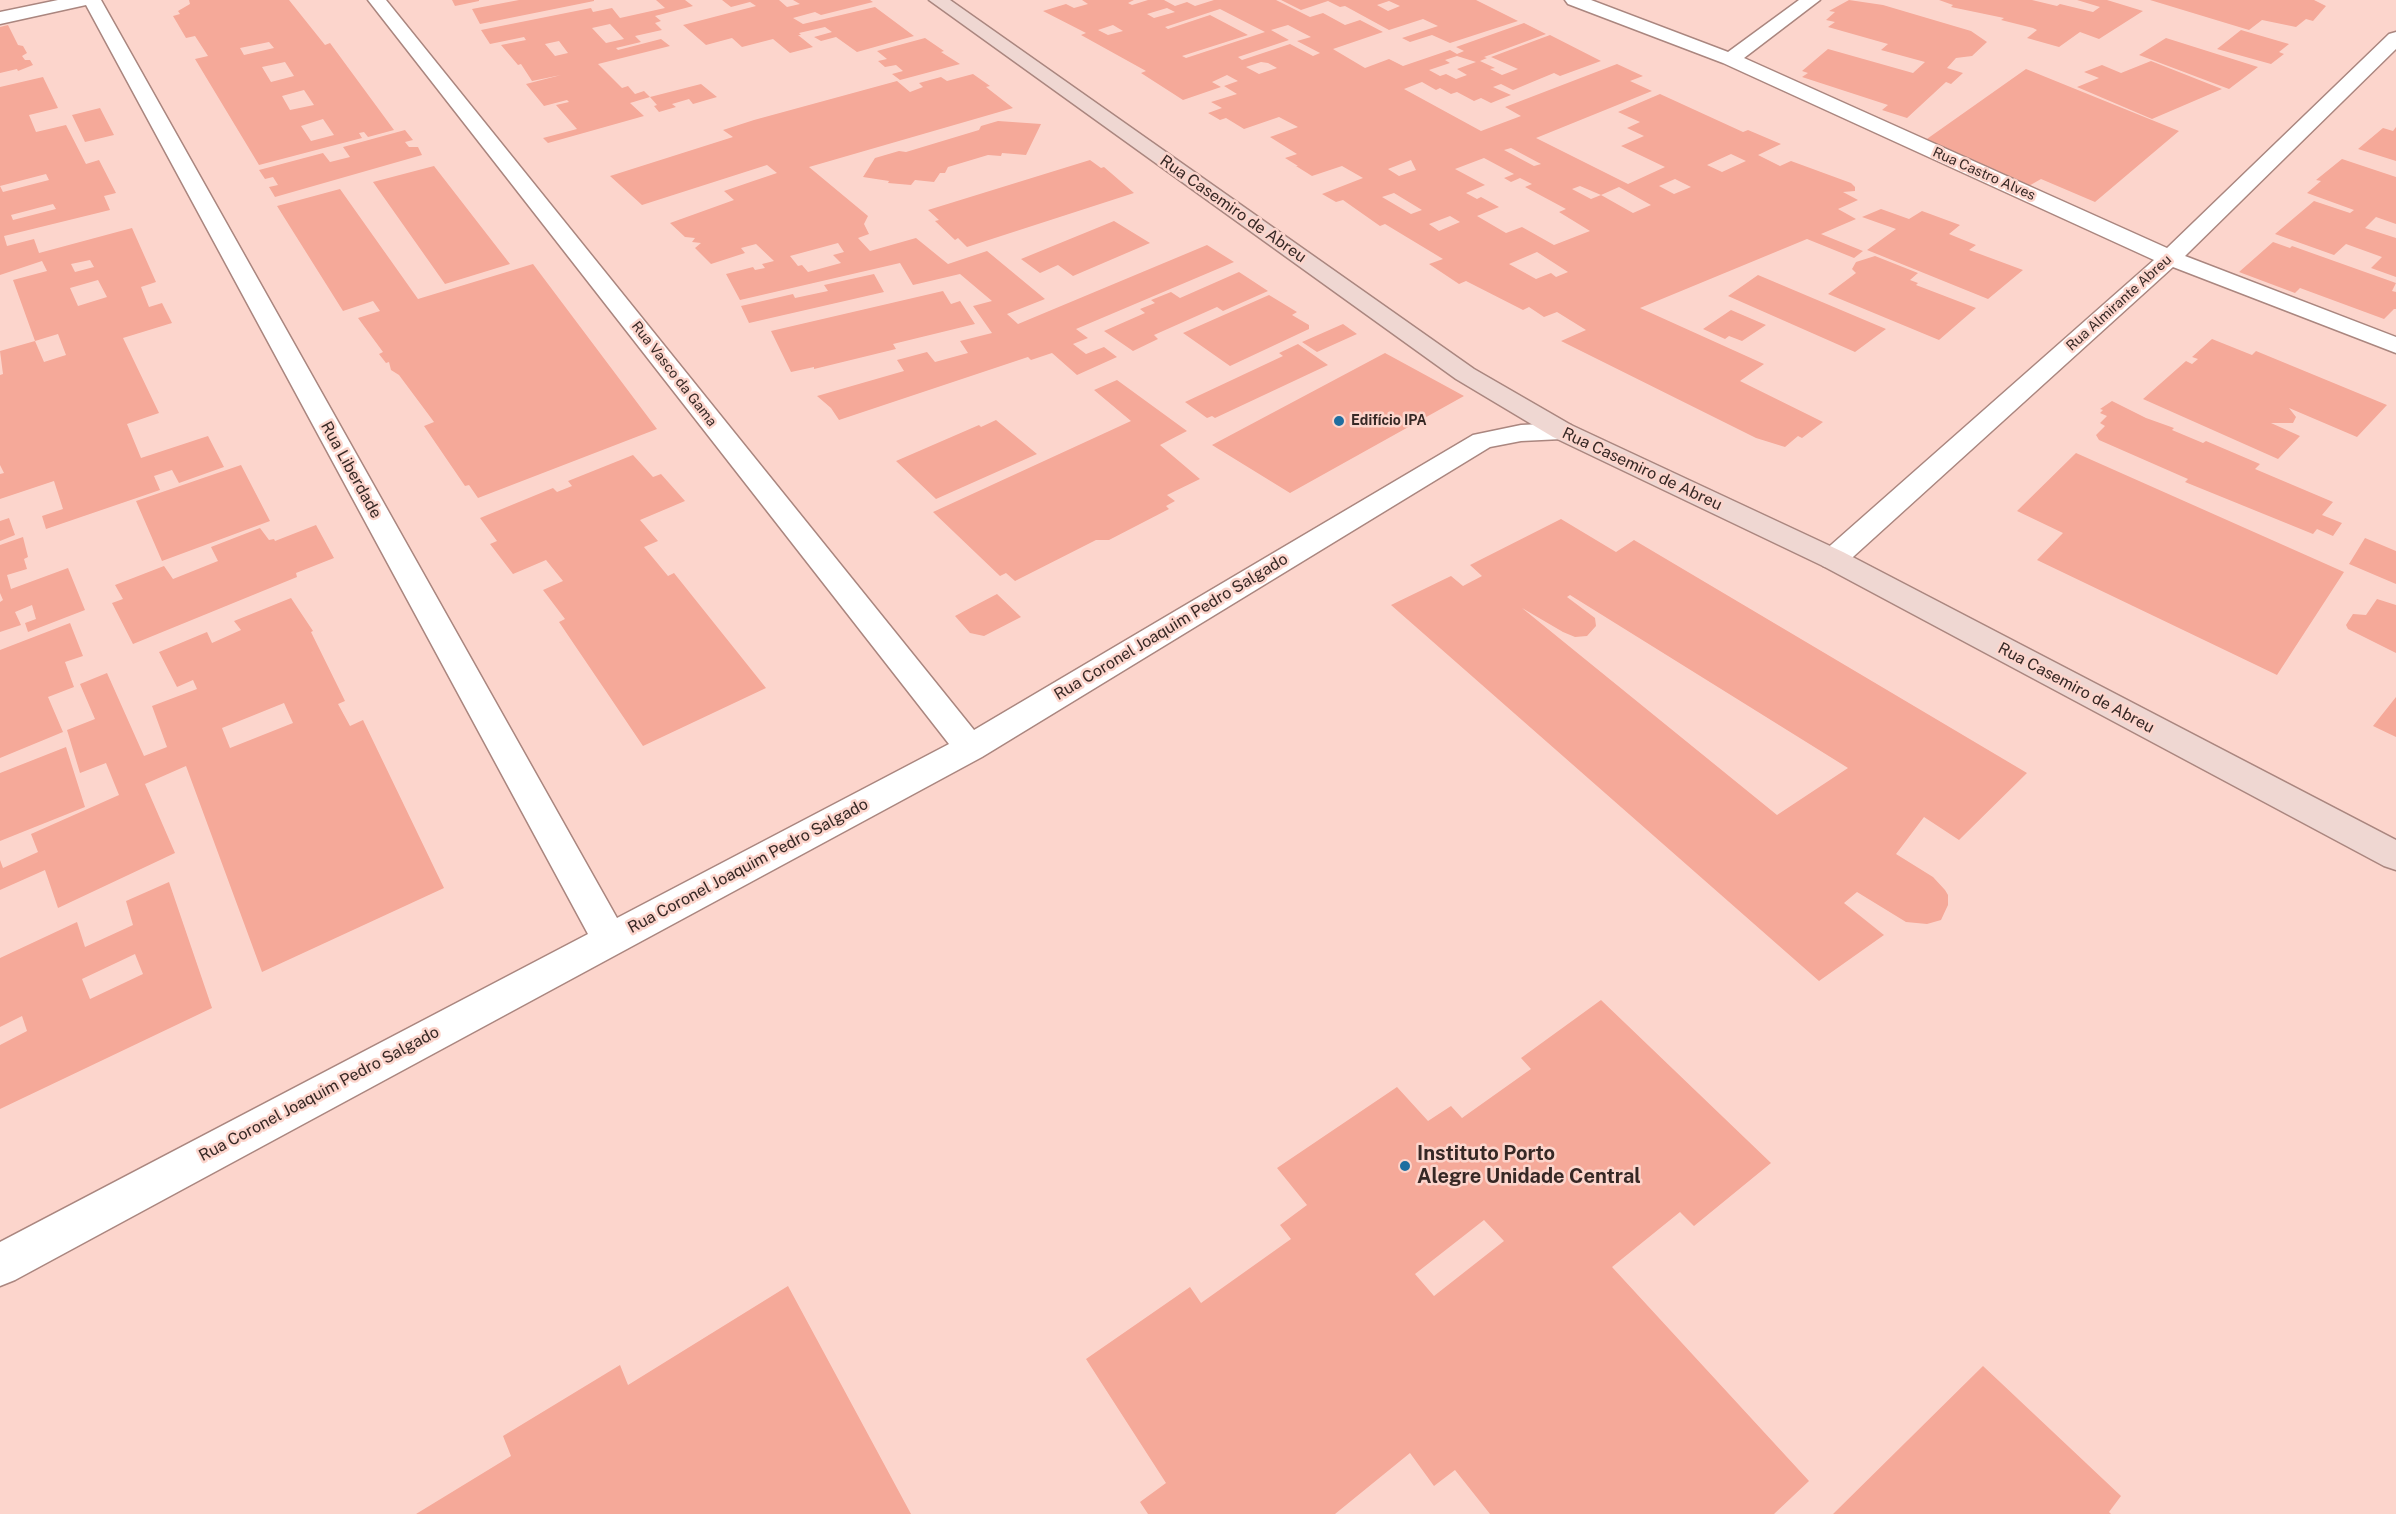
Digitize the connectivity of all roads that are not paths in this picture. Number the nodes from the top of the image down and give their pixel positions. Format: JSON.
{"nodes":[{"id":1,"x":83,"y":0,"type":"edge"},
{"id":2,"x":92,"y":0,"type":"edge"},
{"id":3,"x":377,"y":0,"type":"edge"},
{"id":4,"x":938,"y":0,"type":"edge"},
{"id":5,"x":1574,"y":0,"type":"edge"},
{"id":6,"x":1811,"y":0,"type":"edge"},
{"id":7,"x":0,"y":18,"type":"edge"},
{"id":8,"x":2396,"y":38,"type":"edge"},
{"id":9,"x":1730,"y":60,"type":"junction"},
{"id":10,"x":2170,"y":258,"type":"junction"},
{"id":11,"x":2396,"y":346,"type":"edge"},
{"id":12,"x":1506,"y":398,"type":"junction"},
{"id":13,"x":1562,"y":431,"type":"junction"},
{"id":14,"x":1482,"y":441,"type":"junction"},
{"id":15,"x":1833,"y":559,"type":"junction"},
{"id":16,"x":970,"y":748,"type":"junction"},
{"id":17,"x":2396,"y":856,"type":"edge"},
{"id":18,"x":610,"y":939,"type":"junction"},
{"id":19,"x":0,"y":1265,"type":"edge"}],
"edges":[{"from":1,"to":7,"type":"street"},
{"from":2,"to":18,"type":"street","name":"Rua Liberdade"},
{"from":3,"to":16,"type":"street","name":"Rua Vasco da Gama"},
{"from":4,"to":12,"type":"street","name":"Rua Casemiro de Abreu"},
{"from":5,"to":9,"type":"street","name":"Rua Castro Alves"},
{"from":6,"to":9,"type":"street"},
{"from":8,"to":10,"type":"street","name":"Rua Almirante Abreu"},
{"from":9,"to":10,"type":"street","name":"Rua Castro Alves"},
{"from":10,"to":11,"type":"street","name":"Rua Castro Alves"},
{"from":10,"to":15,"type":"street","name":"Rua Almirante Abreu"},
{"from":12,"to":13,"type":"street","name":"Rua Casemiro de Abreu"},
{"from":12,"to":14,"type":"street","name":"Rua Coronel Joaquim Pedro Salgado"},
{"from":13,"to":14,"type":"street","name":"Rua Coronel Joaquim Pedro Salgado"},
{"from":13,"to":15,"type":"street","name":"Rua Casemiro de Abreu"},
{"from":14,"to":16,"type":"street","name":"Rua Coronel Joaquim Pedro Salgado"},
{"from":15,"to":17,"type":"street","name":"Rua Casemiro de Abreu"},
{"from":16,"to":18,"type":"street","name":"Rua Coronel Joaquim Pedro Salgado"},
{"from":18,"to":19,"type":"street","name":"Rua Coronel Joaquim Pedro Salgado"}]}
